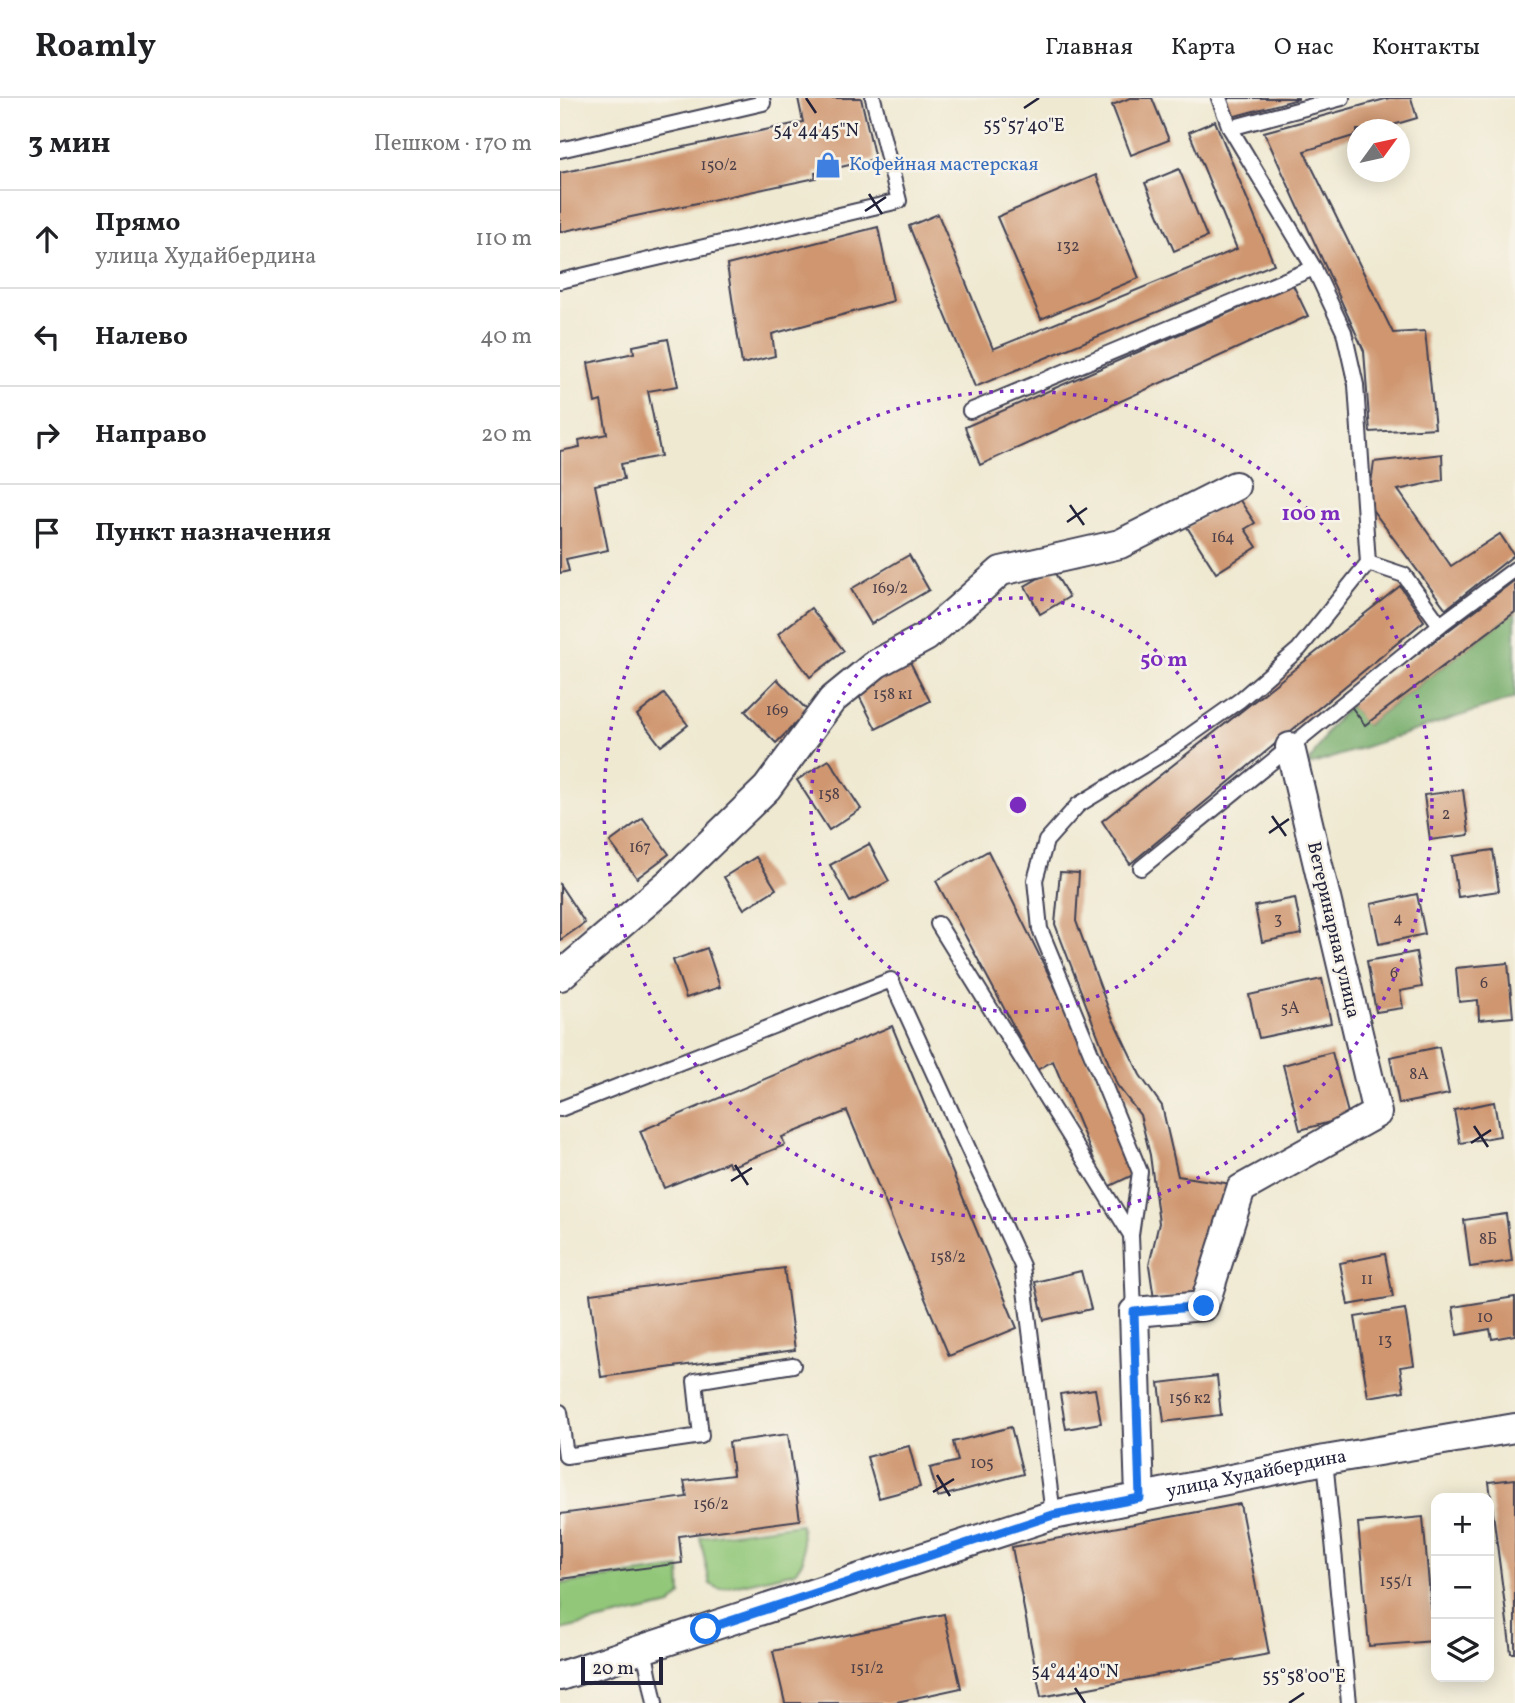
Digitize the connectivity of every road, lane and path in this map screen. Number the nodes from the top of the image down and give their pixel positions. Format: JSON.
{"nodes":[{"id":1,"x":762,"y":98,"type":"edge"},
{"id":2,"x":873,"y":98,"type":"edge"},
{"id":3,"x":1219,"y":98,"type":"edge"},
{"id":4,"x":1342,"y":98,"type":"edge"},
{"id":5,"x":1230,"y":128,"type":"junction"},
{"id":6,"x":560,"y":149,"type":"edge"},
{"id":7,"x":1314,"y":268,"type":"junction"},
{"id":8,"x":560,"y":281,"type":"edge"},
{"id":9,"x":970,"y":411,"type":"dead end"},
{"id":10,"x":1235,"y":486,"type":"dead end"},
{"id":11,"x":1367,"y":564,"type":"junction"},
{"id":12,"x":1515,"y":569,"type":"edge"},
{"id":13,"x":1440,"y":625,"type":"junction"},
{"id":14,"x":1290,"y":747,"type":"junction"},
{"id":15,"x":1141,"y":869,"type":"dead end"},
{"id":16,"x":938,"y":924,"type":"dead end"},
{"id":17,"x":560,"y":976,"type":"edge"},
{"id":18,"x":560,"y":1109,"type":"edge"},
{"id":19,"x":1131,"y":1235,"type":"junction"},
{"id":20,"x":1134,"y":1312,"type":"junction"},
{"id":21,"x":793,"y":1365,"type":"dead end"},
{"id":22,"x":560,"y":1412,"type":"edge"},
{"id":23,"x":1515,"y":1428,"type":"edge"},
{"id":24,"x":1325,"y":1460,"type":"junction"},
{"id":25,"x":1140,"y":1498,"type":"junction"},
{"id":26,"x":1053,"y":1515,"type":"junction"},
{"id":27,"x":644,"y":1649,"type":"junction"},
{"id":28,"x":560,"y":1676,"type":"edge"},
{"id":29,"x":654,"y":1703,"type":"edge"},
{"id":30,"x":1349,"y":1703,"type":"edge"}],
"edges":[{"from":1,"to":6,"type":"lane"},
{"from":2,"to":8,"type":"lane"},
{"from":3,"to":5,"type":"lane"},
{"from":4,"to":5,"type":"lane"},
{"from":5,"to":7,"type":"lane"},
{"from":7,"to":9,"type":"lane"},
{"from":7,"to":11,"type":"lane"},
{"from":10,"to":17,"type":"street"},
{"from":11,"to":13,"type":"lane"},
{"from":11,"to":19,"type":"lane"},
{"from":12,"to":13,"type":"lane"},
{"from":13,"to":14,"type":"lane"},
{"from":14,"to":15,"type":"lane"},
{"from":14,"to":20,"type":"street","name":"Ветеринарная улица"},
{"from":16,"to":19,"type":"lane"},
{"from":18,"to":26,"type":"lane"},
{"from":19,"to":20,"type":"lane"},
{"from":20,"to":25,"type":"street"},
{"from":21,"to":22,"type":"lane"},
{"from":23,"to":24,"type":"street","name":"улица Худайбердина"},
{"from":24,"to":25,"type":"street","name":"улица Худайбердина"},
{"from":24,"to":30,"type":"lane"},
{"from":25,"to":26,"type":"street","name":"улица Худайбердина"},
{"from":26,"to":27,"type":"street","name":"улица Худайбердина"},
{"from":27,"to":28,"type":"street","name":"улица Худайбердина"},
{"from":27,"to":29,"type":"lane"}]}
